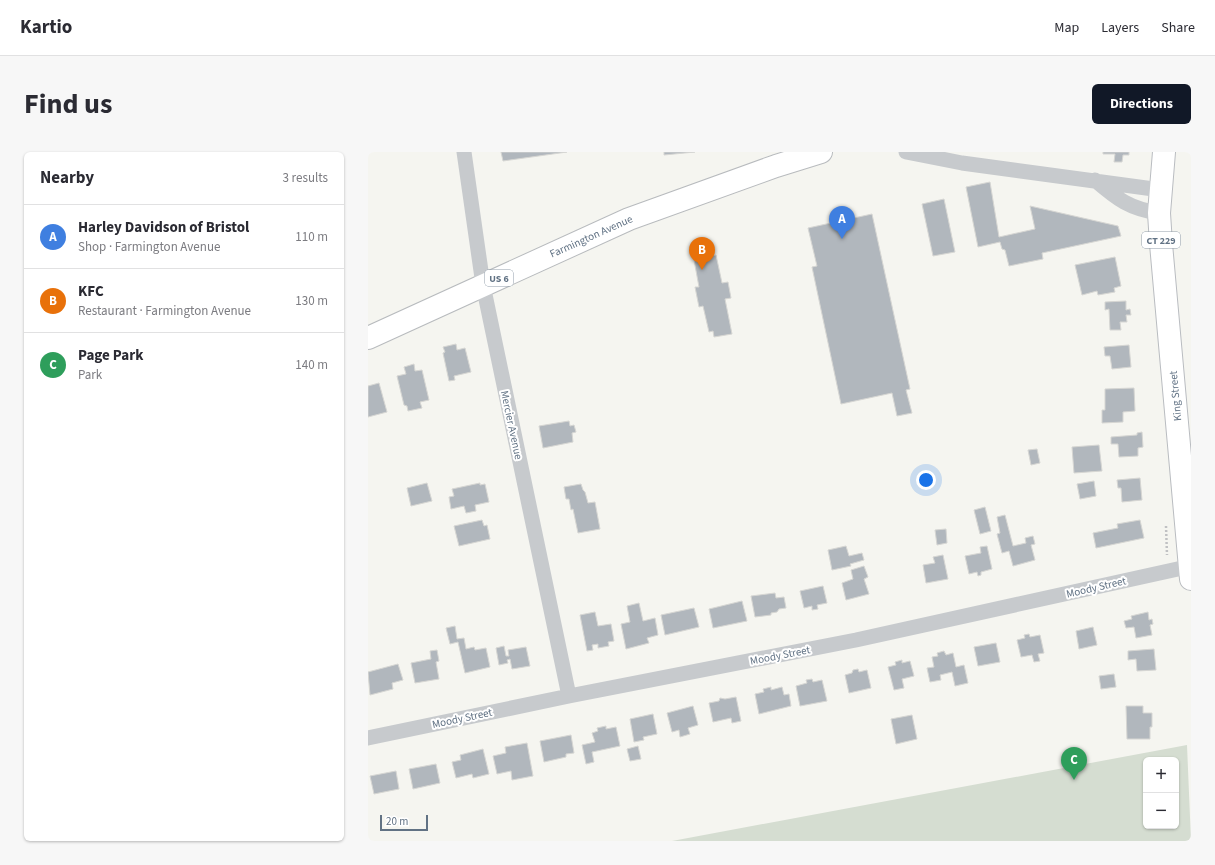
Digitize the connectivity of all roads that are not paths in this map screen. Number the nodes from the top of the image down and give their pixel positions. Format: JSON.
{"nodes":[{"id":1,"x":464,"y":152,"type":"edge"},
{"id":2,"x":821,"y":152,"type":"edge"},
{"id":3,"x":906,"y":152,"type":"edge"},
{"id":4,"x":1164,"y":152,"type":"edge"},
{"id":5,"x":1095,"y":180,"type":"junction"},
{"id":6,"x":1161,"y":190,"type":"junction"},
{"id":7,"x":1160,"y":213,"type":"junction"},
{"id":8,"x":483,"y":285,"type":"junction"},
{"id":9,"x":368,"y":338,"type":"edge"},
{"id":10,"x":1191,"y":570,"type":"edge"},
{"id":11,"x":569,"y":696,"type":"junction"},
{"id":12,"x":368,"y":738,"type":"edge"}],
"edges":[{"from":1,"to":8,"type":"street","name":"Mercier Avenue"},
{"from":2,"to":8,"type":"main road","name":"Farmington Avenue","number":"US 6"},
{"from":3,"to":5,"type":"street"},
{"from":4,"to":6,"type":"main road","name":"King Street","number":"CT 229"},
{"from":5,"to":6,"type":"street"},
{"from":5,"to":7,"type":"street"},
{"from":6,"to":7,"type":"main road","name":"King Street","number":"CT 229"},
{"from":7,"to":10,"type":"main road","name":"King Street","number":"CT 229"},
{"from":8,"to":9,"type":"main road","name":"Farmington Avenue","number":"US 6"},
{"from":8,"to":11,"type":"street","name":"Mercier Avenue"},
{"from":10,"to":11,"type":"street","name":"Moody Street"},
{"from":11,"to":12,"type":"street","name":"Moody Street"}]}
